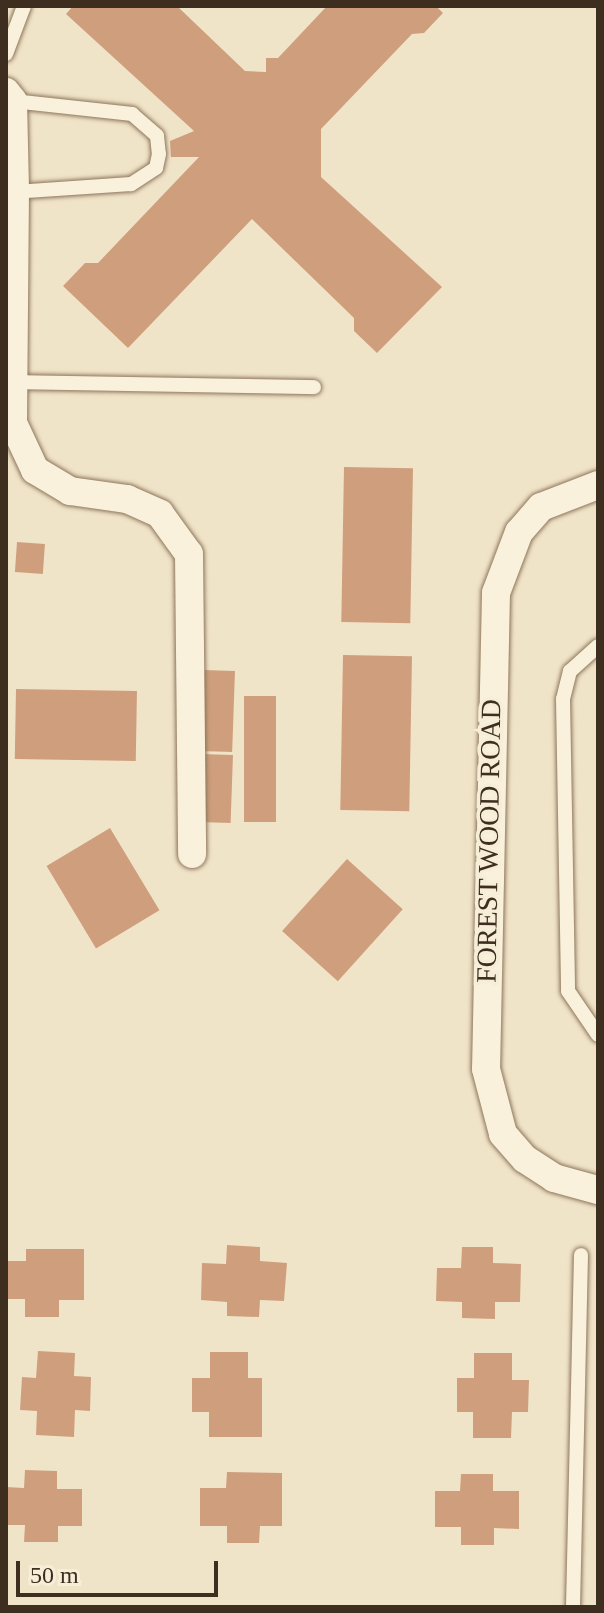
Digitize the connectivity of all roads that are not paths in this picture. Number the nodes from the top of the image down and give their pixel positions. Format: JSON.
{"nodes":[{"id":1,"x":24,"y":6,"type":"edge"},
{"id":2,"x":6,"y":54,"type":"edge"},
{"id":3,"x":10,"y":96,"type":"edge"},
{"id":4,"x":15,"y":192,"type":"junction"},
{"id":5,"x":16,"y":382,"type":"junction"},
{"id":6,"x":314,"y":387,"type":"dead end"},
{"id":7,"x":598,"y":485,"type":"edge"},
{"id":8,"x":598,"y":646,"type":"edge"},
{"id":9,"x":192,"y":854,"type":"dead end"},
{"id":10,"x":598,"y":1035,"type":"edge"},
{"id":11,"x":598,"y":1190,"type":"edge"},
{"id":12,"x":581,"y":1255,"type":"dead end"},
{"id":13,"x":573,"y":1607,"type":"edge"}],
"edges":[{"from":1,"to":2,"type":"lane"},
{"from":3,"to":4,"type":"street"},
{"from":3,"to":4,"type":"lane"},
{"from":4,"to":5,"type":"street"},
{"from":5,"to":6,"type":"lane"},
{"from":5,"to":9,"type":"street"},
{"from":7,"to":11,"type":"street","name":"FOREST WOOD ROAD"},
{"from":8,"to":10,"type":"lane"},
{"from":12,"to":13,"type":"lane"}]}
